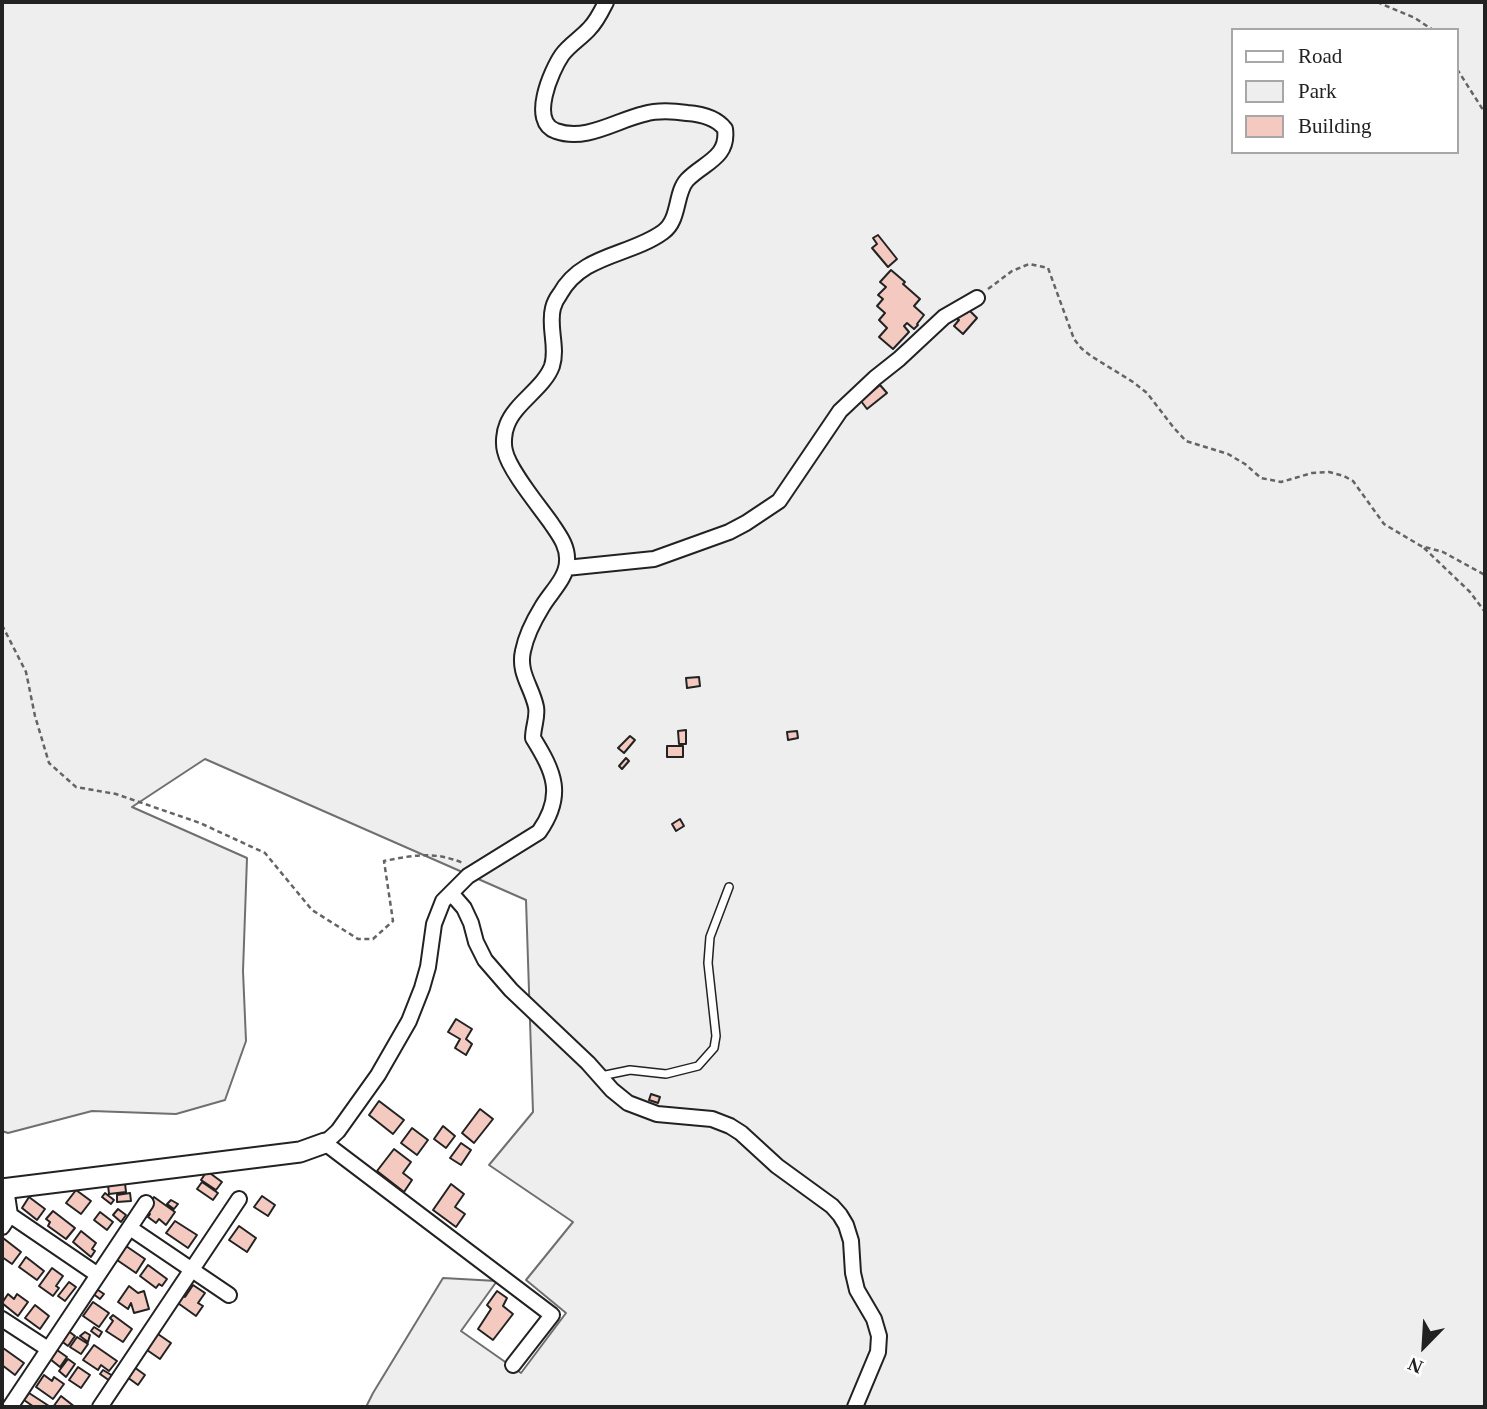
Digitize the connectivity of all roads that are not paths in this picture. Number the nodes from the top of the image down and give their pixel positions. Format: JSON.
{"nodes":[{"id":1,"x":606,"y":2,"type":"edge"},
{"id":2,"x":977,"y":298,"type":"road end"},
{"id":3,"x":566,"y":568,"type":"junction"},
{"id":4,"x":729,"y":887,"type":"dead end"},
{"id":5,"x":451,"y":893,"type":"junction"},
{"id":6,"x":600,"y":1076,"type":"junction"},
{"id":7,"x":325,"y":1143,"type":"junction"},
{"id":8,"x":4,"y":1188,"type":"edge"},
{"id":9,"x":239,"y":1199,"type":"dead end"},
{"id":10,"x":146,"y":1203,"type":"dead end"},
{"id":11,"x":6,"y":1221,"type":"edge"},
{"id":12,"x":130,"y":1228,"type":"junction"},
{"id":13,"x":192,"y":1270,"type":"junction"},
{"id":14,"x":98,"y":1275,"type":"junction"},
{"id":15,"x":229,"y":1295,"type":"dead end"},
{"id":16,"x":2,"y":1319,"type":"edge"},
{"id":17,"x":48,"y":1349,"type":"junction"},
{"id":18,"x":513,"y":1365,"type":"dead end"},
{"id":19,"x":10,"y":1407,"type":"edge"},
{"id":20,"x":100,"y":1407,"type":"edge"},
{"id":21,"x":855,"y":1407,"type":"edge"}],
"edges":[{"from":1,"to":3,"type":"street"},
{"from":2,"to":3,"type":"street"},
{"from":3,"to":5,"type":"street"},
{"from":4,"to":6,"type":"lane"},
{"from":5,"to":6,"type":"street"},
{"from":5,"to":7,"type":"street"},
{"from":6,"to":21,"type":"street"},
{"from":7,"to":8,"type":"street"},
{"from":7,"to":18,"type":"street"},
{"from":8,"to":11,"type":"street"},
{"from":9,"to":13,"type":"street"},
{"from":10,"to":12,"type":"street"},
{"from":11,"to":14,"type":"street"},
{"from":12,"to":13,"type":"street"},
{"from":12,"to":14,"type":"street"},
{"from":13,"to":15,"type":"street"},
{"from":13,"to":20,"type":"street"},
{"from":14,"to":17,"type":"street"},
{"from":16,"to":17,"type":"street"},
{"from":17,"to":19,"type":"street"}]}
